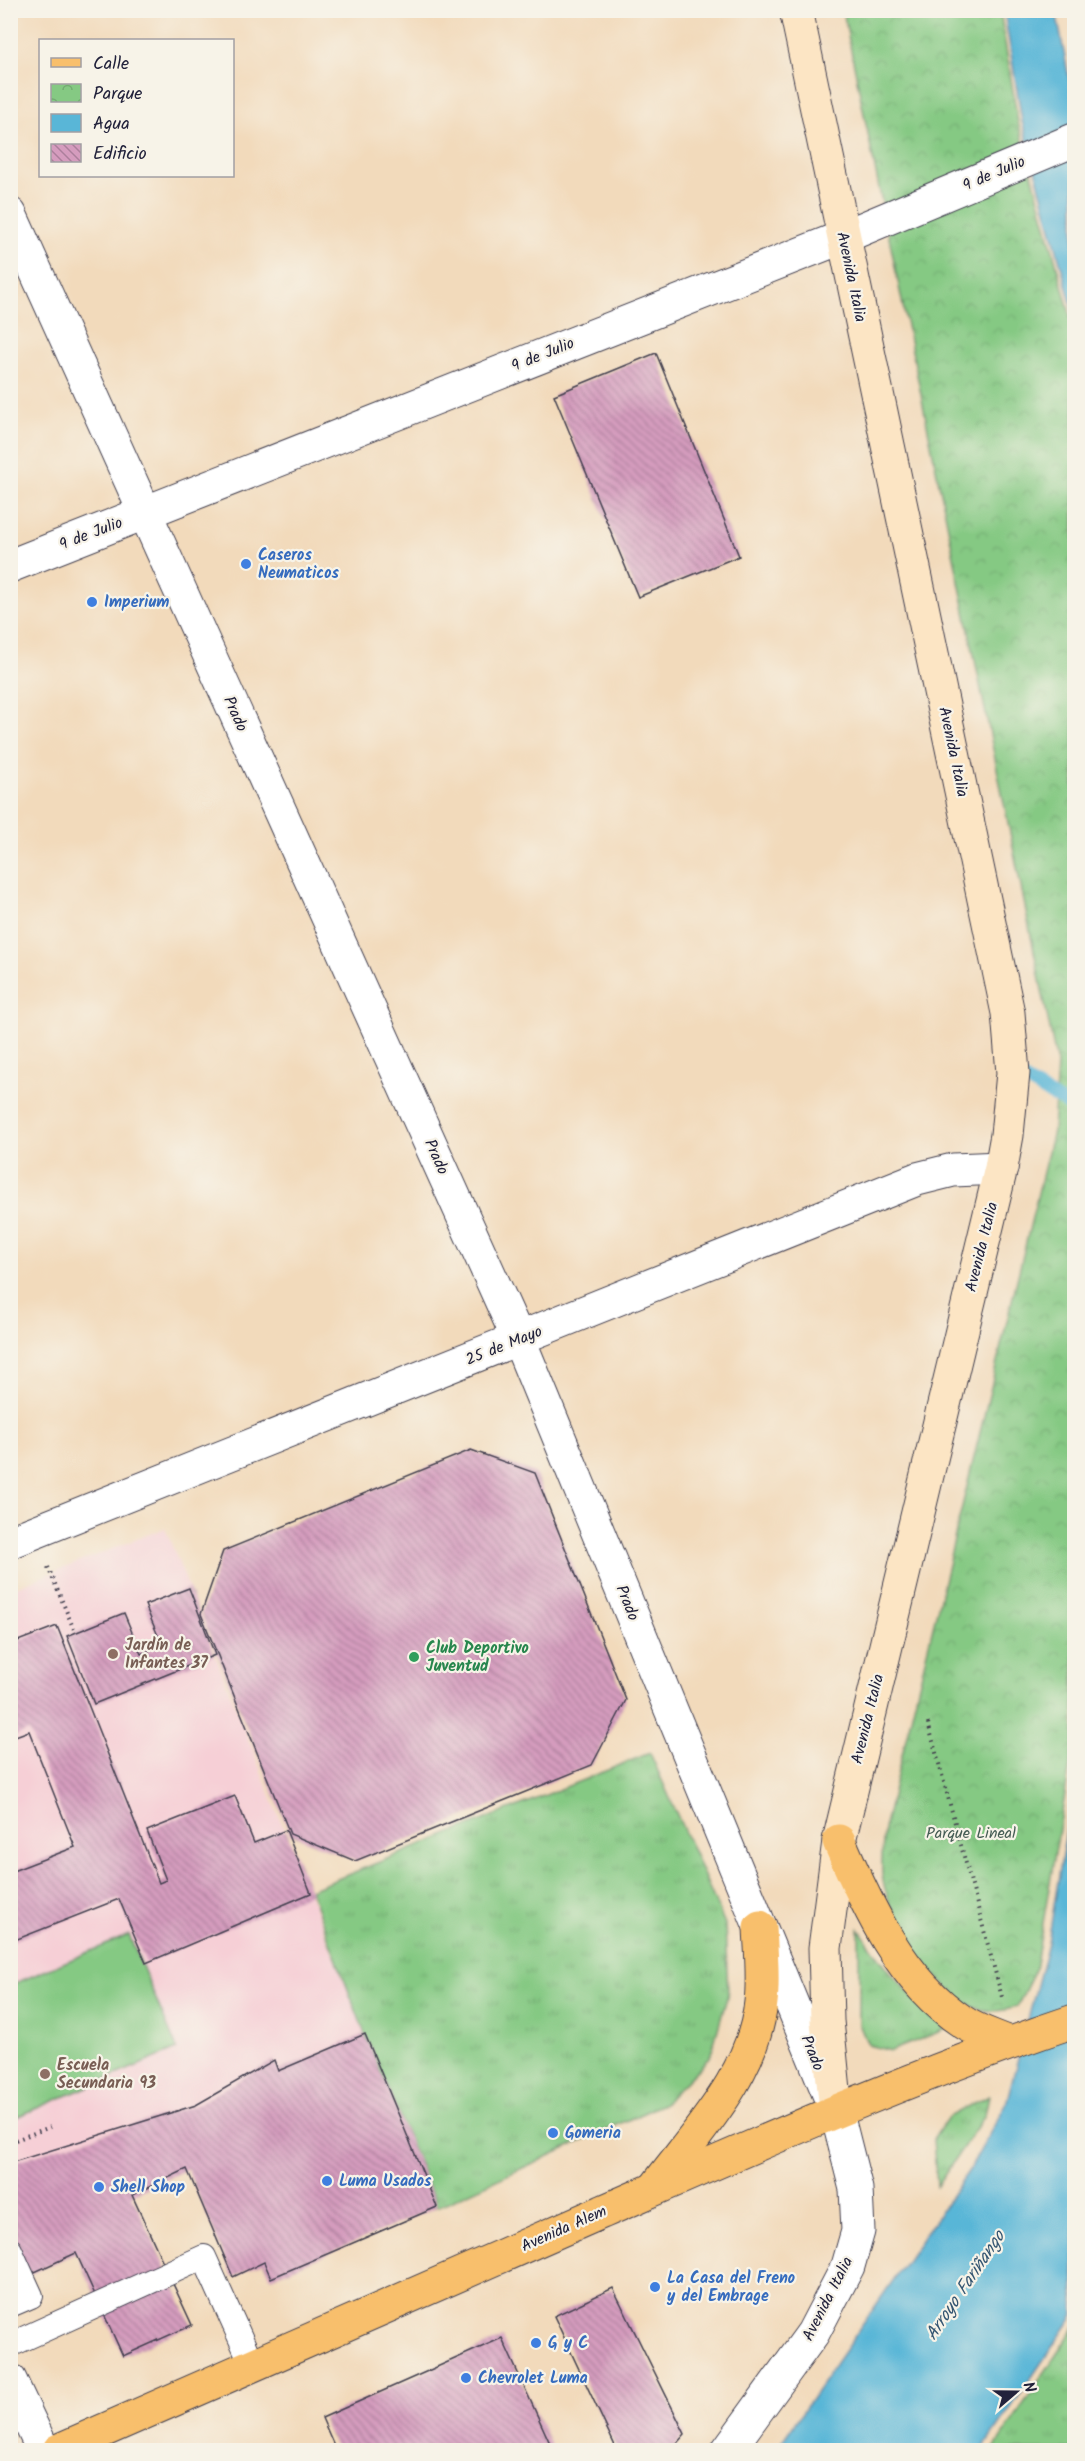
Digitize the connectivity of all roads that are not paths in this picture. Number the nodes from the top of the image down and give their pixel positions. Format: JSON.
{"nodes":[{"id":1,"x":796,"y":10,"type":"edge"},
{"id":2,"x":1074,"y":141,"type":"edge"},
{"id":3,"x":10,"y":214,"type":"edge"},
{"id":4,"x":843,"y":237,"type":"junction"},
{"id":5,"x":144,"y":513,"type":"junction"},
{"id":6,"x":10,"y":566,"type":"edge"},
{"id":7,"x":1001,"y":1168,"type":"junction"},
{"id":8,"x":519,"y":1340,"type":"junction"},
{"id":9,"x":22,"y":1537,"type":"edge"},
{"id":10,"x":839,"y":1841,"type":"junction"},
{"id":11,"x":760,"y":1927,"type":"junction"},
{"id":12,"x":1074,"y":2021,"type":"edge"},
{"id":13,"x":1009,"y":2043,"type":"junction"},
{"id":14,"x":836,"y":2110,"type":"junction"},
{"id":15,"x":654,"y":2189,"type":"junction"},
{"id":16,"x":10,"y":2250,"type":"edge"},
{"id":17,"x":10,"y":2305,"type":"edge"},
{"id":18,"x":10,"y":2345,"type":"edge"},
{"id":19,"x":252,"y":2364,"type":"junction"},
{"id":20,"x":10,"y":2380,"type":"edge"},
{"id":21,"x":43,"y":2451,"type":"edge"},
{"id":22,"x":59,"y":2451,"type":"edge"},
{"id":23,"x":728,"y":2451,"type":"edge"}],
"edges":[{"from":1,"to":4,"type":"main road","name":"Avenida Italia"},
{"from":2,"to":4,"type":"street","name":"9 de Julio"},
{"from":3,"to":5,"type":"street","name":"Prado"},
{"from":4,"to":5,"type":"street","name":"9 de Julio"},
{"from":4,"to":7,"type":"main road","name":"Avenida Italia"},
{"from":5,"to":6,"type":"street","name":"9 de Julio"},
{"from":5,"to":8,"type":"street","name":"Prado"},
{"from":7,"to":8,"type":"street","name":"25 de Mayo"},
{"from":7,"to":10,"type":"main road","name":"Avenida Italia"},
{"from":8,"to":9,"type":"street","name":"25 de Mayo"},
{"from":8,"to":11,"type":"street","name":"Prado"},
{"from":10,"to":13,"type":"main road"},
{"from":10,"to":14,"type":"main road","name":"Avenida Italia"},
{"from":11,"to":14,"type":"street","name":"Prado"},
{"from":11,"to":15,"type":"main road"},
{"from":12,"to":13,"type":"main road","name":"Avenida Alem"},
{"from":13,"to":14,"type":"main road","name":"Avenida Alem"},
{"from":14,"to":15,"type":"main road","name":"Avenida Alem"},
{"from":14,"to":23,"type":"street","name":"Avenida Italia"},
{"from":15,"to":19,"type":"main road","name":"Avenida Alem"},
{"from":16,"to":17,"type":"lane"},
{"from":18,"to":19,"type":"lane"},
{"from":19,"to":22,"type":"main road","name":"Avenida Alem"},
{"from":20,"to":21,"type":"street"}]}
